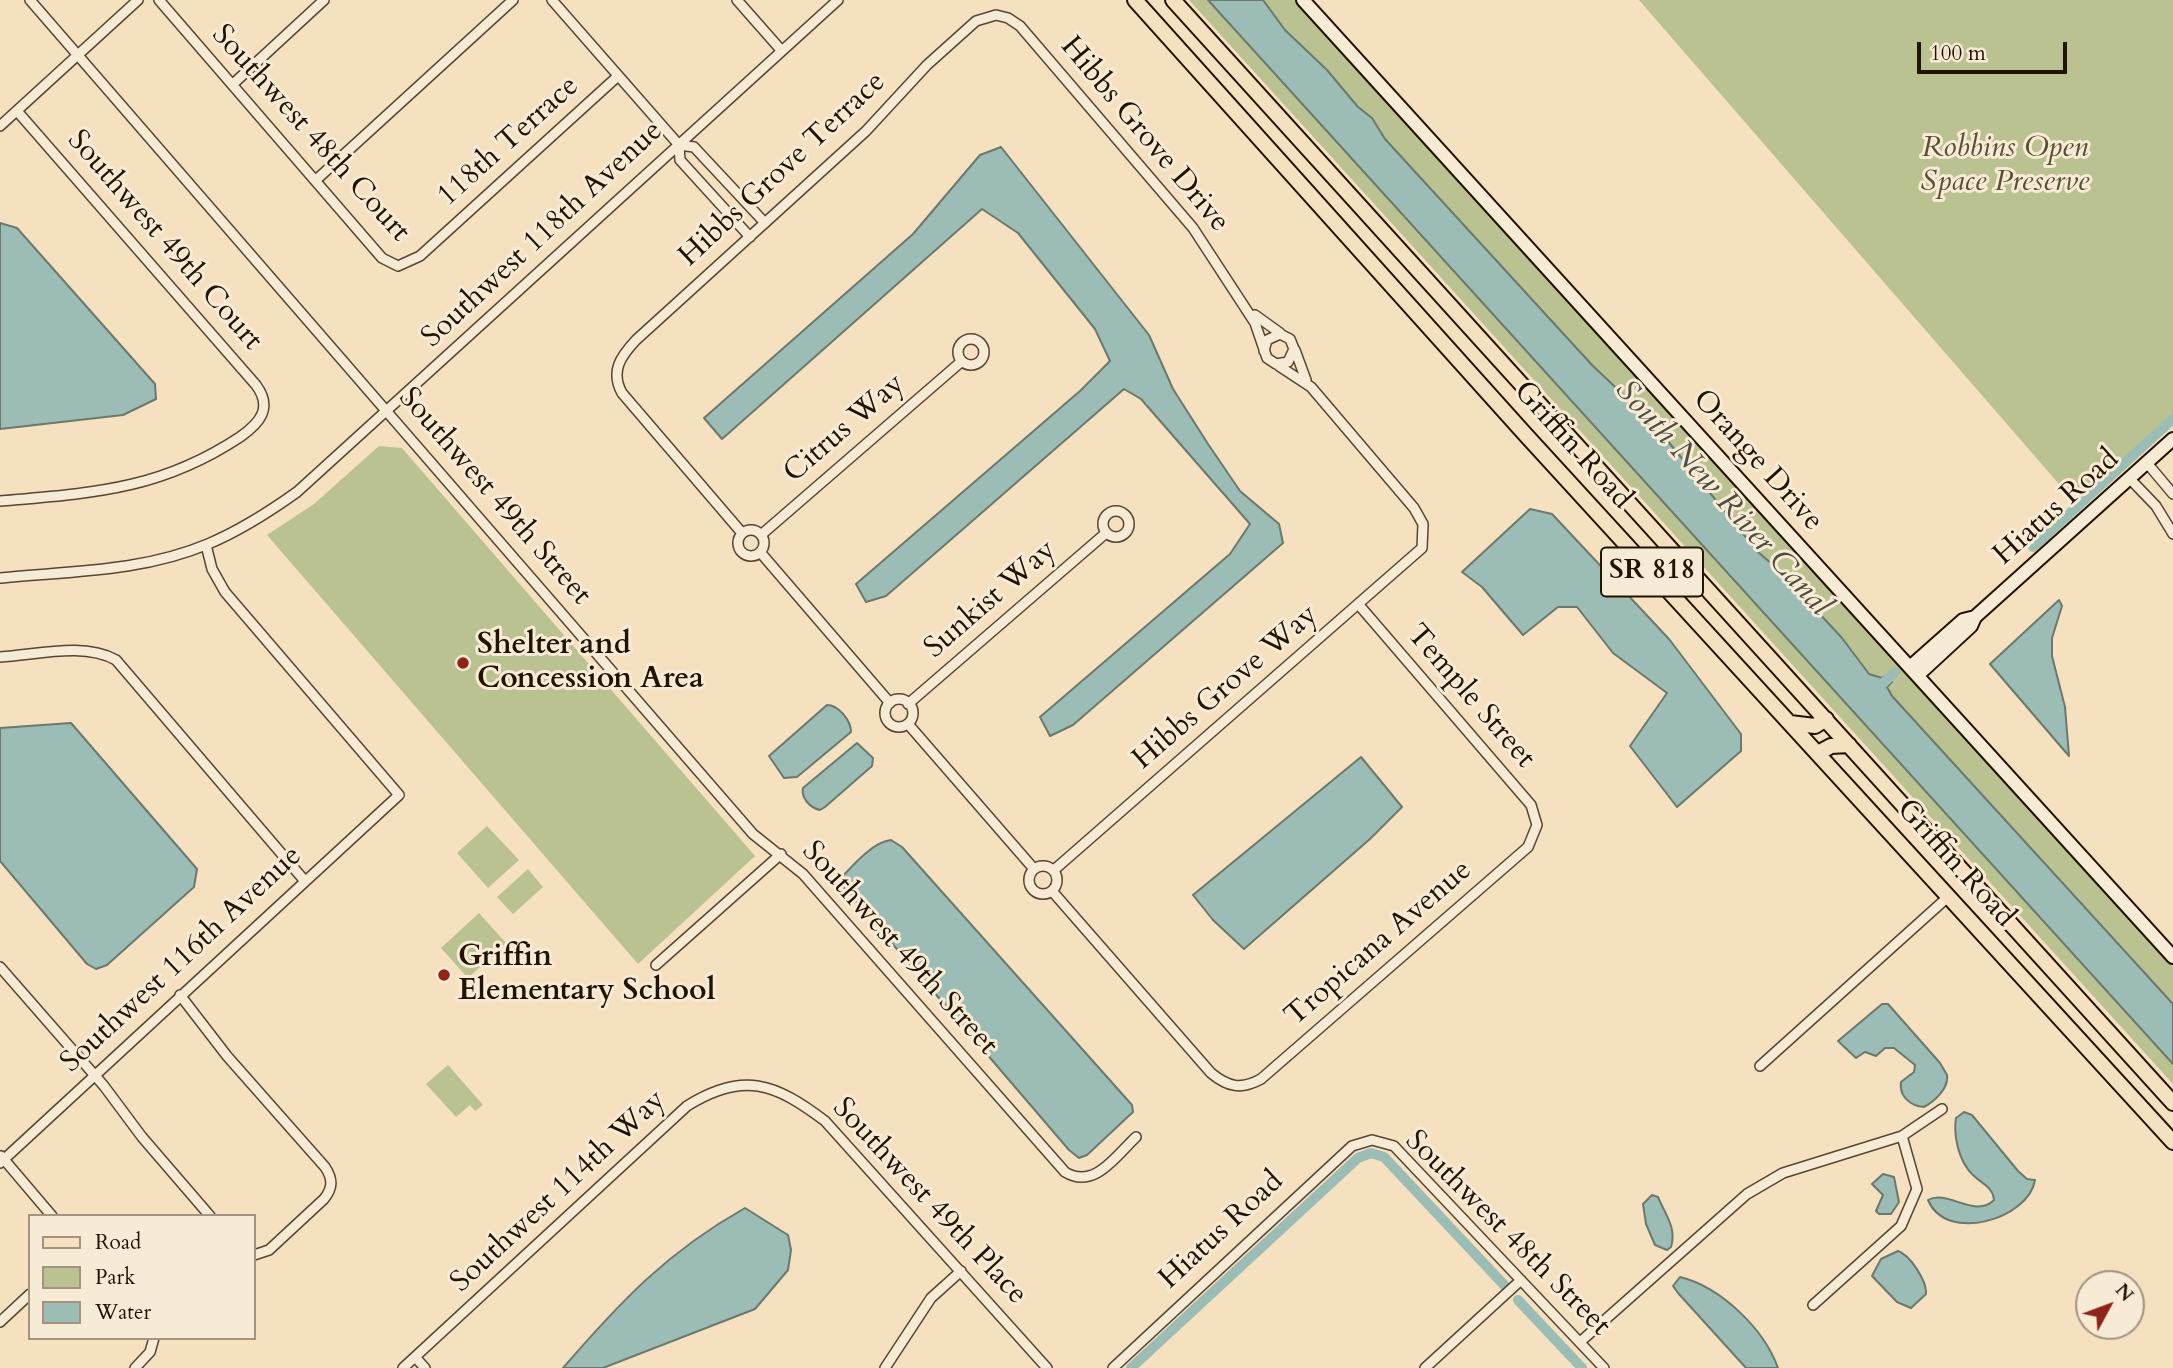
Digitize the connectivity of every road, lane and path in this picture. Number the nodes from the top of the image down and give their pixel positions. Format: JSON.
{"nodes":[{"id":1,"x":30,"y":0,"type":"edge"},
{"id":2,"x":138,"y":0,"type":"edge"},
{"id":3,"x":159,"y":0,"type":"edge"},
{"id":4,"x":324,"y":0,"type":"edge"},
{"id":5,"x":513,"y":0,"type":"edge"},
{"id":6,"x":552,"y":0,"type":"edge"},
{"id":7,"x":737,"y":0,"type":"edge"},
{"id":8,"x":838,"y":0,"type":"edge"},
{"id":9,"x":1135,"y":0,"type":"edge"},
{"id":10,"x":1173,"y":0,"type":"edge"},
{"id":11,"x":1303,"y":0,"type":"edge"},
{"id":12,"x":996,"y":15,"type":"joint"},
{"id":13,"x":782,"y":50,"type":"junction"},
{"id":14,"x":78,"y":55,"type":"junction"},
{"id":15,"x":618,"y":76,"type":"junction"},
{"id":16,"x":233,"y":84,"type":"junction"},
{"id":17,"x":18,"y":110,"type":"junction"},
{"id":18,"x":0,"y":126,"type":"edge"},
{"id":19,"x":678,"y":145,"type":"junction"},
{"id":20,"x":316,"y":180,"type":"junction"},
{"id":21,"x":765,"y":223,"type":"junction"},
{"id":22,"x":750,"y":237,"type":"junction"},
{"id":23,"x":398,"y":266,"type":"joint"},
{"id":24,"x":1242,"y":301,"type":"junction"},
{"id":25,"x":1283,"y":335,"type":"junction"},
{"id":26,"x":1294,"y":349,"type":"junction"},
{"id":27,"x":1264,"y":351,"type":"junction"},
{"id":28,"x":962,"y":360,"type":"dead end"},
{"id":29,"x":1276,"y":365,"type":"junction"},
{"id":30,"x":1311,"y":387,"type":"junction"},
{"id":31,"x":387,"y":412,"type":"junction"},
{"id":32,"x":2173,"y":439,"type":"edge"},
{"id":33,"x":2147,"y":463,"type":"junction"},
{"id":34,"x":2130,"y":479,"type":"junction"},
{"id":35,"x":2173,"y":494,"type":"edge"},
{"id":36,"x":0,"y":501,"type":"edge"},
{"id":37,"x":742,"y":533,"type":"junction"},
{"id":38,"x":1106,"y":533,"type":"dead end"},
{"id":39,"x":2173,"y":534,"type":"edge"},
{"id":40,"x":761,"y":535,"type":"junction"},
{"id":41,"x":206,"y":545,"type":"junction"},
{"id":42,"x":760,"y":552,"type":"junction"},
{"id":43,"x":0,"y":578,"type":"edge"},
{"id":44,"x":1359,"y":605,"type":"junction"},
{"id":45,"x":0,"y":657,"type":"edge"},
{"id":46,"x":1914,"y":671,"type":"junction"},
{"id":47,"x":890,"y":703,"type":"junction"},
{"id":48,"x":908,"y":704,"type":"junction"},
{"id":49,"x":1826,"y":719,"type":"junction"},
{"id":50,"x":1790,"y":723,"type":"junction"},
{"id":51,"x":908,"y":724,"type":"junction"},
{"id":52,"x":1849,"y":745,"type":"junction"},
{"id":53,"x":1818,"y":753,"type":"junction"},
{"id":54,"x":1537,"y":825,"type":"joint"},
{"id":55,"x":781,"y":854,"type":"junction"},
{"id":56,"x":1034,"y":869,"type":"junction"},
{"id":57,"x":1054,"y":870,"type":"junction"},
{"id":58,"x":304,"y":880,"type":"junction"},
{"id":59,"x":1052,"y":891,"type":"junction"},
{"id":60,"x":1950,"y":896,"type":"junction"},
{"id":61,"x":2173,"y":957,"type":"edge"},
{"id":62,"x":656,"y":965,"type":"dead end"},
{"id":63,"x":0,"y":967,"type":"edge"},
{"id":64,"x":180,"y":995,"type":"junction"},
{"id":65,"x":1760,"y":1066,"type":"dead end"},
{"id":66,"x":93,"y":1074,"type":"junction"},
{"id":67,"x":763,"y":1084,"type":"joint"},
{"id":68,"x":2173,"y":1103,"type":"edge"},
{"id":69,"x":1942,"y":1110,"type":"dead end"},
{"id":70,"x":1902,"y":1136,"type":"junction"},
{"id":71,"x":1136,"y":1137,"type":"dead end"},
{"id":72,"x":1372,"y":1140,"type":"joint"},
{"id":73,"x":2173,"y":1142,"type":"edge"},
{"id":74,"x":1,"y":1159,"type":"edge"},
{"id":75,"x":50,"y":1214,"type":"edge"},
{"id":76,"x":208,"y":1214,"type":"edge"},
{"id":77,"x":256,"y":1254,"type":"edge"},
{"id":78,"x":961,"y":1271,"type":"junction"},
{"id":79,"x":1521,"y":1280,"type":"junction"},
{"id":80,"x":28,"y":1296,"type":"edge"},
{"id":81,"x":1813,"y":1306,"type":"dead end"},
{"id":82,"x":0,"y":1322,"type":"edge"},
{"id":83,"x":154,"y":1340,"type":"edge"},
{"id":84,"x":1580,"y":1342,"type":"junction"},
{"id":85,"x":415,"y":1357,"type":"junction"},
{"id":86,"x":135,"y":1368,"type":"edge"},
{"id":87,"x":403,"y":1368,"type":"edge"},
{"id":88,"x":425,"y":1368,"type":"edge"},
{"id":89,"x":885,"y":1368,"type":"edge"},
{"id":90,"x":1047,"y":1368,"type":"edge"},
{"id":91,"x":1113,"y":1368,"type":"edge"},
{"id":92,"x":1425,"y":1368,"type":"edge"},
{"id":93,"x":1604,"y":1368,"type":"edge"}],
"edges":[{"from":1,"to":14,"type":"street","name":"Southwest 49th Street"},
{"from":2,"to":14,"type":"street"},
{"from":3,"to":16,"type":"street","name":"Southwest 48th Court"},
{"from":4,"to":16,"type":"street"},
{"from":5,"to":20,"type":"street"},
{"from":6,"to":15,"type":"street"},
{"from":7,"to":13,"type":"street"},
{"from":8,"to":13,"type":"street","name":"Southwest 118th Avenue"},
{"from":9,"to":50,"type":"main road","name":"Griffin Road","number":"SR 818"},
{"from":10,"to":49,"type":"main road","name":"Griffin Road","number":"SR 818"},
{"from":11,"to":46,"type":"street","name":"Orange Drive"},
{"from":12,"to":21,"type":"street","name":"Hibbs Grove Terrace"},
{"from":12,"to":24,"type":"street","name":"Hibbs Grove Drive"},
{"from":13,"to":19,"type":"street","name":"Southwest 118th Avenue"},
{"from":14,"to":17,"type":"street"},
{"from":14,"to":31,"type":"street","name":"Southwest 49th Street"},
{"from":15,"to":19,"type":"street"},
{"from":15,"to":23,"type":"street","name":"118th Terrace"},
{"from":16,"to":20,"type":"street","name":"Southwest 48th Court"},
{"from":17,"to":18,"type":"street"},
{"from":17,"to":36,"type":"street","name":"Southwest 49th Court"},
{"from":19,"to":21,"type":"street"},
{"from":19,"to":22,"type":"street"},
{"from":19,"to":31,"type":"street","name":"Southwest 118th Avenue"},
{"from":20,"to":23,"type":"street","name":"Southwest 48th Court"},
{"from":21,"to":22,"type":"street","name":"Hibbs Grove Terrace"},
{"from":22,"to":37,"type":"street","name":"Hibbs Grove Terrace"},
{"from":24,"to":25,"type":"street","name":"Hibbs Grove Drive"},
{"from":24,"to":27,"type":"street","name":"Hibbs Grove Drive"},
{"from":25,"to":26,"type":"street"},
{"from":25,"to":27,"type":"street"},
{"from":26,"to":29,"type":"street"},
{"from":26,"to":30,"type":"street"},
{"from":27,"to":29,"type":"street"},
{"from":28,"to":40,"type":"street","name":"Citrus Way"},
{"from":29,"to":30,"type":"street"},
{"from":30,"to":44,"type":"street","name":"Hibbs Grove Way"},
{"from":31,"to":41,"type":"street","name":"Southwest 118th Avenue"},
{"from":31,"to":55,"type":"street","name":"Southwest 49th Street"},
{"from":32,"to":33,"type":"street","name":"Hiatus Road"},
{"from":33,"to":34,"type":"street","name":"Hiatus Road"},
{"from":33,"to":35,"type":"street"},
{"from":34,"to":39,"type":"street"},
{"from":34,"to":46,"type":"street","name":"Hiatus Road"},
{"from":37,"to":40,"type":"street"},
{"from":37,"to":42,"type":"street"},
{"from":38,"to":48,"type":"street","name":"Sunkist Way"},
{"from":40,"to":42,"type":"street"},
{"from":41,"to":43,"type":"street","name":"Southwest 118th Avenue"},
{"from":41,"to":58,"type":"street","name":"Southwest 116th Avenue"},
{"from":42,"to":47,"type":"street"},
{"from":44,"to":54,"type":"street","name":"Temple Street"},
{"from":44,"to":57,"type":"street","name":"Hibbs Grove Way"},
{"from":45,"to":58,"type":"street"},
{"from":46,"to":61,"type":"street","name":"Orange Drive"},
{"from":47,"to":48,"type":"street"},
{"from":47,"to":51,"type":"street"},
{"from":48,"to":51,"type":"street"},
{"from":49,"to":50,"type":"main road"},
{"from":49,"to":52,"type":"main road","name":"Griffin Road","number":"SR 818"},
{"from":50,"to":53,"type":"main road","name":"Griffin Road","number":"SR 818"},
{"from":51,"to":56,"type":"street"},
{"from":52,"to":53,"type":"main road"},
{"from":52,"to":68,"type":"main road","name":"Griffin Road","number":"SR 818"},
{"from":53,"to":60,"type":"main road","name":"Griffin Road","number":"SR 818"},
{"from":54,"to":59,"type":"street","name":"Tropicana Avenue"},
{"from":55,"to":62,"type":"street"},
{"from":55,"to":71,"type":"street","name":"Southwest 49th Street"},
{"from":56,"to":57,"type":"street"},
{"from":56,"to":59,"type":"street"},
{"from":57,"to":59,"type":"street"},
{"from":58,"to":64,"type":"street","name":"Southwest 116th Avenue"},
{"from":60,"to":65,"type":"street"},
{"from":60,"to":73,"type":"main road","name":"Griffin Road","number":"SR 818"},
{"from":63,"to":66,"type":"street"},
{"from":64,"to":66,"type":"street","name":"Southwest 116th Avenue"},
{"from":64,"to":77,"type":"street"},
{"from":66,"to":74,"type":"street","name":"Southwest 116th Avenue"},
{"from":66,"to":76,"type":"street"},
{"from":67,"to":78,"type":"street","name":"Southwest 49th Place"},
{"from":67,"to":85,"type":"street","name":"Southwest 114th Way"},
{"from":69,"to":70,"type":"street"},
{"from":70,"to":81,"type":"street"},
{"from":70,"to":84,"type":"street"},
{"from":72,"to":79,"type":"street","name":"Southwest 48th Street"},
{"from":72,"to":91,"type":"street","name":"Hiatus Road"},
{"from":74,"to":75,"type":"street"},
{"from":78,"to":89,"type":"street"},
{"from":78,"to":90,"type":"street","name":"Southwest 49th Place"},
{"from":79,"to":84,"type":"street","name":"Southwest 48th Street"},
{"from":79,"to":92,"type":"street"},
{"from":80,"to":82,"type":"street"},
{"from":83,"to":86,"type":"street"},
{"from":84,"to":93,"type":"street","name":"Southwest 48th Street"},
{"from":85,"to":87,"type":"street","name":"Southwest 114th Way"},
{"from":85,"to":88,"type":"street"}]}
